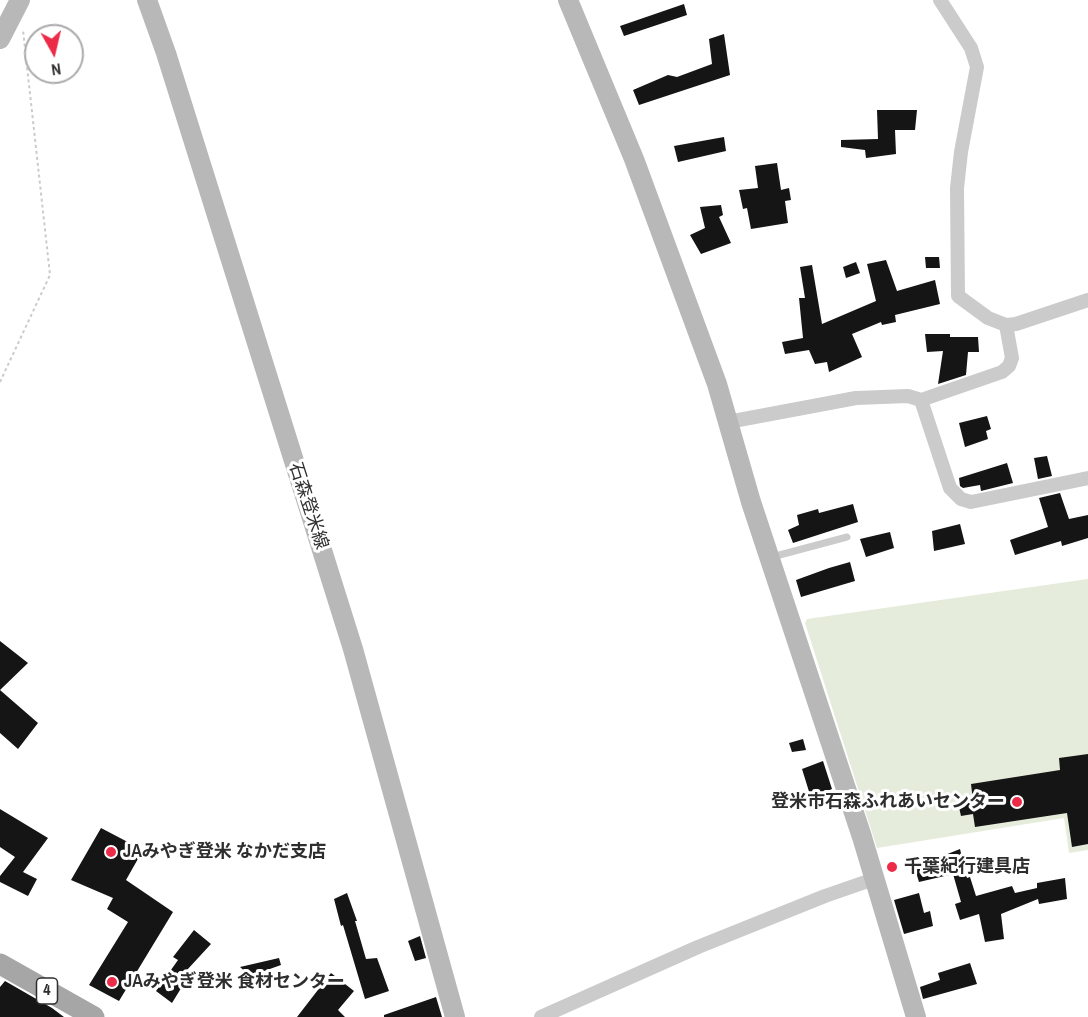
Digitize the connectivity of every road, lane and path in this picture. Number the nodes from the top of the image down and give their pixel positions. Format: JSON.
{"nodes":[{"id":1,"x":20,"y":0,"type":"edge"},
{"id":2,"x":147,"y":0,"type":"edge"},
{"id":3,"x":568,"y":0,"type":"edge"},
{"id":4,"x":940,"y":0,"type":"edge"},
{"id":5,"x":23,"y":24,"type":"dead end"},
{"id":6,"x":0,"y":39,"type":"edge"},
{"id":7,"x":1088,"y":300,"type":"edge"},
{"id":8,"x":1006,"y":325,"type":"junction"},
{"id":9,"x":0,"y":382,"type":"edge"},
{"id":10,"x":921,"y":400,"type":"junction"},
{"id":11,"x":728,"y":423,"type":"junction"},
{"id":12,"x":1088,"y":478,"type":"edge"},
{"id":13,"x":847,"y":537,"type":"dead end"},
{"id":14,"x":769,"y":558,"type":"junction"},
{"id":15,"x":874,"y":879,"type":"junction"},
{"id":16,"x":0,"y":964,"type":"edge"},
{"id":17,"x":94,"y":1017,"type":"edge"},
{"id":18,"x":455,"y":1017,"type":"edge"},
{"id":19,"x":540,"y":1017,"type":"edge"},
{"id":20,"x":916,"y":1017,"type":"edge"}],
"edges":[{"from":1,"to":6,"type":"street"},
{"from":2,"to":18,"type":"street","name":"石森登米線"},
{"from":3,"to":11,"type":"street"},
{"from":4,"to":8,"type":"street"},
{"from":5,"to":9,"type":"path"},
{"from":7,"to":8,"type":"street"},
{"from":8,"to":10,"type":"street"},
{"from":10,"to":11,"type":"street"},
{"from":10,"to":12,"type":"street"},
{"from":11,"to":14,"type":"street"},
{"from":13,"to":14,"type":"lane"},
{"from":14,"to":15,"type":"street"},
{"from":15,"to":19,"type":"street"},
{"from":15,"to":20,"type":"street"},
{"from":16,"to":17,"type":"main road","number":"4"}]}
